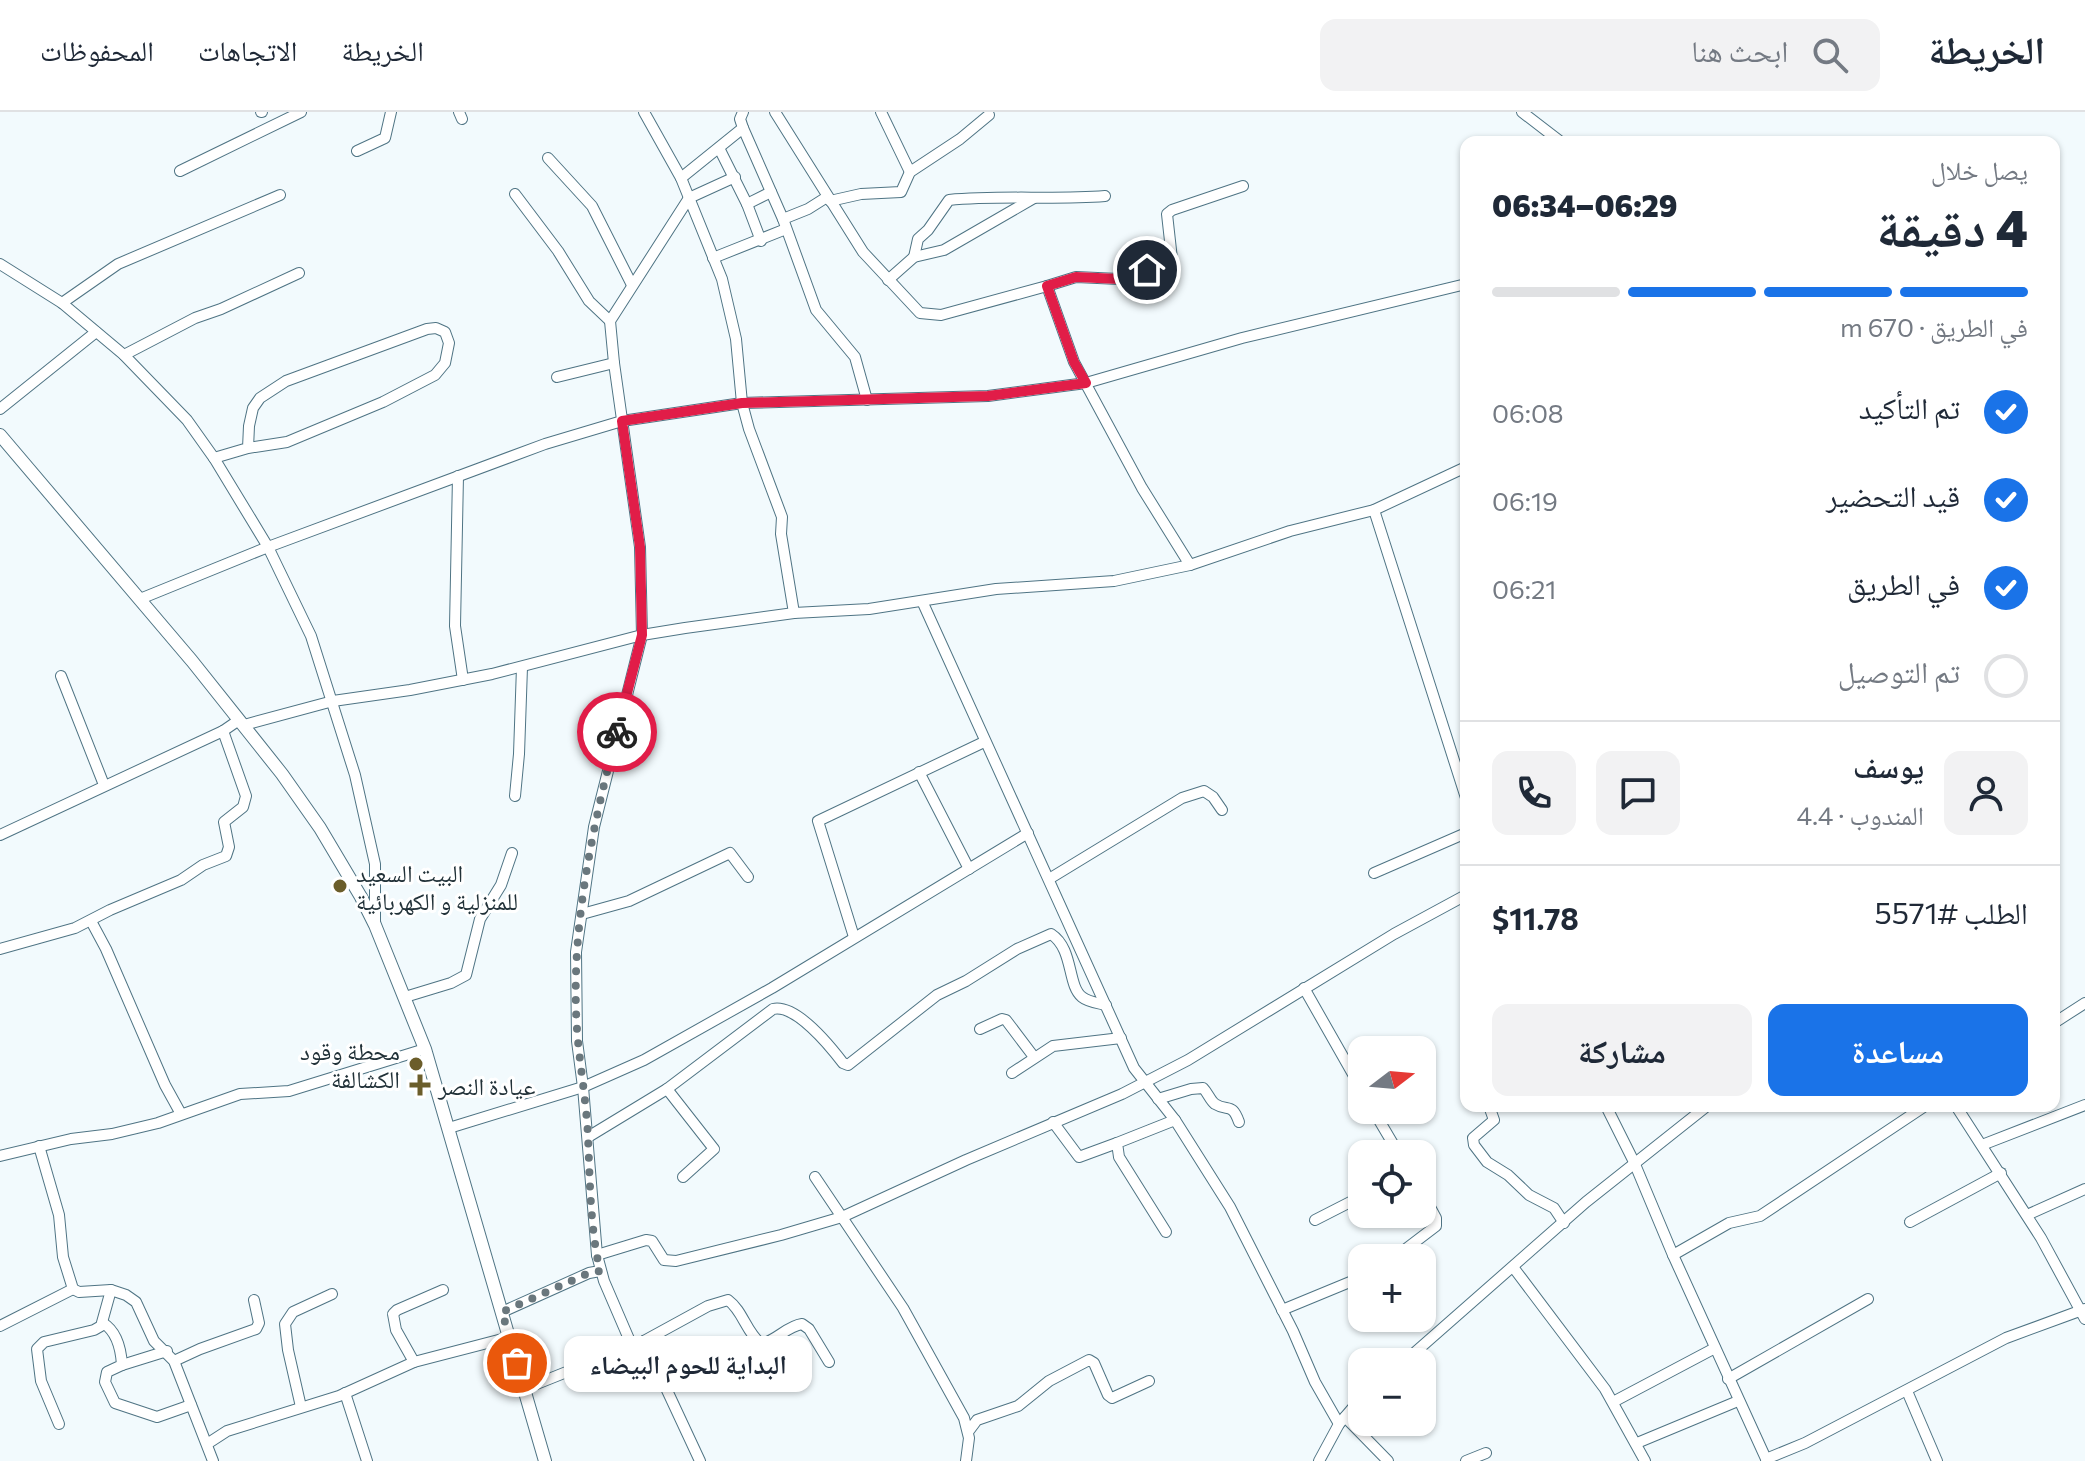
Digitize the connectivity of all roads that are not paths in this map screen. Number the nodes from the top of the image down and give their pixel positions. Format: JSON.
{"nodes":[{"id":1,"x":301,"y":112,"type":"edge"},
{"id":2,"x":391,"y":112,"type":"edge"},
{"id":3,"x":644,"y":112,"type":"edge"},
{"id":4,"x":743,"y":112,"type":"edge"},
{"id":5,"x":775,"y":112,"type":"edge"},
{"id":6,"x":881,"y":112,"type":"edge"},
{"id":7,"x":1522,"y":112,"type":"edge"},
{"id":8,"x":989,"y":115,"type":"dead end"},
{"id":9,"x":743,"y":128,"type":"junction"},
{"id":10,"x":1553,"y":136,"type":"edge"},
{"id":11,"x":719,"y":148,"type":"junction"},
{"id":12,"x":357,"y":151,"type":"dead end"},
{"id":13,"x":548,"y":158,"type":"dead end"},
{"id":14,"x":180,"y":171,"type":"dead end"},
{"id":15,"x":910,"y":172,"type":"junction"},
{"id":16,"x":735,"y":177,"type":"junction"},
{"id":17,"x":681,"y":178,"type":"junction"},
{"id":18,"x":1243,"y":186,"type":"dead end"},
{"id":19,"x":771,"y":192,"type":"junction"},
{"id":20,"x":515,"y":194,"type":"dead end"},
{"id":21,"x":280,"y":195,"type":"dead end"},
{"id":22,"x":1105,"y":196,"type":"dead end"},
{"id":23,"x":1036,"y":197,"type":"junction"},
{"id":24,"x":689,"y":198,"type":"junction"},
{"id":25,"x":828,"y":199,"type":"junction"},
{"id":26,"x":747,"y":204,"type":"junction"},
{"id":27,"x":784,"y":224,"type":"junction"},
{"id":28,"x":761,"y":241,"type":"junction"},
{"id":29,"x":914,"y":257,"type":"junction"},
{"id":30,"x":713,"y":258,"type":"junction"},
{"id":31,"x":0,"y":264,"type":"edge"},
{"id":32,"x":299,"y":273,"type":"dead end"},
{"id":33,"x":888,"y":280,"type":"junction"},
{"id":34,"x":632,"y":285,"type":"junction"},
{"id":35,"x":1460,"y":285,"type":"edge"},
{"id":36,"x":1047,"y":286,"type":"junction"},
{"id":37,"x":62,"y":303,"type":"junction"},
{"id":38,"x":610,"y":321,"type":"junction"},
{"id":39,"x":96,"y":332,"type":"junction"},
{"id":40,"x":124,"y":355,"type":"junction"},
{"id":41,"x":614,"y":363,"type":"junction"},
{"id":42,"x":557,"y":377,"type":"dead end"},
{"id":43,"x":1086,"y":383,"type":"junction"},
{"id":44,"x":867,"y":400,"type":"junction"},
{"id":45,"x":742,"y":403,"type":"junction"},
{"id":46,"x":0,"y":409,"type":"edge"},
{"id":47,"x":622,"y":421,"type":"junction"},
{"id":48,"x":0,"y":435,"type":"edge"},
{"id":49,"x":248,"y":448,"type":"junction"},
{"id":50,"x":214,"y":458,"type":"junction"},
{"id":51,"x":1460,"y":470,"type":"edge"},
{"id":52,"x":458,"y":476,"type":"junction"},
{"id":53,"x":1374,"y":510,"type":"junction"},
{"id":54,"x":268,"y":547,"type":"junction"},
{"id":55,"x":1190,"y":565,"type":"junction"},
{"id":56,"x":140,"y":599,"type":"junction"},
{"id":57,"x":922,"y":601,"type":"junction"},
{"id":58,"x":794,"y":613,"type":"junction"},
{"id":59,"x":642,"y":635,"type":"junction"},
{"id":60,"x":522,"y":667,"type":"junction"},
{"id":61,"x":61,"y":676,"type":"dead end"},
{"id":62,"x":463,"y":680,"type":"junction"},
{"id":63,"x":333,"y":701,"type":"junction"},
{"id":64,"x":242,"y":723,"type":"junction"},
{"id":65,"x":223,"y":731,"type":"junction"},
{"id":66,"x":984,"y":742,"type":"junction"},
{"id":67,"x":1460,"y":771,"type":"edge"},
{"id":68,"x":919,"y":772,"type":"junction"},
{"id":69,"x":104,"y":785,"type":"junction"},
{"id":70,"x":515,"y":796,"type":"dead end"},
{"id":71,"x":1222,"y":810,"type":"dead end"},
{"id":72,"x":1028,"y":833,"type":"junction"},
{"id":73,"x":0,"y":835,"type":"edge"},
{"id":74,"x":1460,"y":836,"type":"edge"},
{"id":75,"x":512,"y":853,"type":"dead end"},
{"id":76,"x":969,"y":869,"type":"junction"},
{"id":77,"x":1374,"y":873,"type":"dead end"},
{"id":78,"x":748,"y":877,"type":"dead end"},
{"id":79,"x":1049,"y":879,"type":"junction"},
{"id":80,"x":1460,"y":898,"type":"edge"},
{"id":81,"x":582,"y":914,"type":"junction"},
{"id":82,"x":91,"y":921,"type":"junction"},
{"id":83,"x":375,"y":925,"type":"junction"},
{"id":84,"x":854,"y":937,"type":"junction"},
{"id":85,"x":0,"y":949,"type":"edge"},
{"id":86,"x":1304,"y":988,"type":"junction"},
{"id":87,"x":405,"y":997,"type":"junction"},
{"id":88,"x":2085,"y":1003,"type":"edge"},
{"id":89,"x":1106,"y":1005,"type":"junction"},
{"id":90,"x":2060,"y":1019,"type":"edge"},
{"id":91,"x":980,"y":1029,"type":"dead end"},
{"id":92,"x":1121,"y":1038,"type":"junction"},
{"id":93,"x":425,"y":1049,"type":"junction"},
{"id":94,"x":1034,"y":1057,"type":"junction"},
{"id":95,"x":1348,"y":1065,"type":"edge"},
{"id":96,"x":1012,"y":1073,"type":"dead end"},
{"id":97,"x":1144,"y":1083,"type":"junction"},
{"id":98,"x":583,"y":1087,"type":"junction"},
{"id":99,"x":667,"y":1089,"type":"junction"},
{"id":100,"x":1158,"y":1099,"type":"junction"},
{"id":101,"x":2085,"y":1105,"type":"edge"},
{"id":102,"x":1491,"y":1112,"type":"edge"},
{"id":103,"x":1609,"y":1112,"type":"edge"},
{"id":104,"x":1699,"y":1112,"type":"edge"},
{"id":105,"x":1916,"y":1112,"type":"edge"},
{"id":106,"x":1960,"y":1112,"type":"edge"},
{"id":107,"x":181,"y":1114,"type":"junction"},
{"id":108,"x":1175,"y":1120,"type":"junction"},
{"id":109,"x":1053,"y":1122,"type":"junction"},
{"id":110,"x":1239,"y":1122,"type":"dead end"},
{"id":111,"x":449,"y":1128,"type":"junction"},
{"id":112,"x":588,"y":1137,"type":"junction"},
{"id":113,"x":1117,"y":1143,"type":"junction"},
{"id":114,"x":1982,"y":1145,"type":"junction"},
{"id":115,"x":39,"y":1146,"type":"junction"},
{"id":116,"x":0,"y":1156,"type":"edge"},
{"id":117,"x":1634,"y":1162,"type":"junction"},
{"id":118,"x":2001,"y":1173,"type":"junction"},
{"id":119,"x":683,"y":1177,"type":"dead end"},
{"id":120,"x":815,"y":1177,"type":"dead end"},
{"id":121,"x":2085,"y":1189,"type":"edge"},
{"id":122,"x":1348,"y":1203,"type":"edge"},
{"id":123,"x":2027,"y":1215,"type":"junction"},
{"id":124,"x":842,"y":1217,"type":"junction"},
{"id":125,"x":1315,"y":1220,"type":"dead end"},
{"id":126,"x":1910,"y":1222,"type":"dead end"},
{"id":127,"x":1564,"y":1223,"type":"junction"},
{"id":128,"x":1433,"y":1228,"type":"edge"},
{"id":129,"x":1166,"y":1232,"type":"dead end"},
{"id":130,"x":1412,"y":1244,"type":"edge"},
{"id":131,"x":597,"y":1255,"type":"junction"},
{"id":132,"x":1673,"y":1255,"type":"junction"},
{"id":133,"x":1513,"y":1267,"type":"junction"},
{"id":134,"x":600,"y":1271,"type":"junction"},
{"id":135,"x":1348,"y":1283,"type":"edge"},
{"id":136,"x":73,"y":1289,"type":"junction"},
{"id":137,"x":111,"y":1290,"type":"junction"},
{"id":138,"x":443,"y":1290,"type":"dead end"},
{"id":139,"x":332,"y":1294,"type":"dead end"},
{"id":140,"x":1868,"y":1299,"type":"dead end"},
{"id":141,"x":254,"y":1300,"type":"dead end"},
{"id":142,"x":1282,"y":1310,"type":"junction"},
{"id":143,"x":502,"y":1312,"type":"junction"},
{"id":144,"x":2084,"y":1313,"type":"edge"},
{"id":145,"x":103,"y":1323,"type":"junction"},
{"id":146,"x":0,"y":1326,"type":"edge"},
{"id":147,"x":510,"y":1337,"type":"junction"},
{"id":148,"x":644,"y":1341,"type":"junction"},
{"id":149,"x":632,"y":1346,"type":"junction"},
{"id":150,"x":1420,"y":1348,"type":"edge"},
{"id":151,"x":1715,"y":1348,"type":"junction"},
{"id":152,"x":167,"y":1351,"type":"junction"},
{"id":153,"x":174,"y":1361,"type":"junction"},
{"id":154,"x":414,"y":1362,"type":"junction"},
{"id":155,"x":829,"y":1362,"type":"dead end"},
{"id":156,"x":122,"y":1365,"type":"junction"},
{"id":157,"x":1728,"y":1379,"type":"junction"},
{"id":158,"x":1149,"y":1381,"type":"dead end"},
{"id":159,"x":524,"y":1389,"type":"junction"},
{"id":160,"x":1907,"y":1391,"type":"junction"},
{"id":161,"x":345,"y":1393,"type":"junction"},
{"id":162,"x":1738,"y":1401,"type":"junction"},
{"id":163,"x":1613,"y":1402,"type":"junction"},
{"id":164,"x":191,"y":1405,"type":"junction"},
{"id":165,"x":301,"y":1407,"type":"junction"},
{"id":166,"x":1348,"y":1413,"type":"edge"},
{"id":167,"x":1342,"y":1420,"type":"junction"},
{"id":168,"x":59,"y":1424,"type":"dead end"},
{"id":169,"x":968,"y":1432,"type":"junction"},
{"id":170,"x":1637,"y":1443,"type":"junction"},
{"id":171,"x":207,"y":1444,"type":"junction"},
{"id":172,"x":1486,"y":1453,"type":"dead end"},
{"id":173,"x":1766,"y":1460,"type":"edge"},
{"id":174,"x":213,"y":1461,"type":"edge"},
{"id":175,"x":367,"y":1461,"type":"edge"},
{"id":176,"x":545,"y":1461,"type":"edge"},
{"id":177,"x":700,"y":1461,"type":"edge"},
{"id":178,"x":966,"y":1461,"type":"edge"},
{"id":179,"x":1319,"y":1461,"type":"edge"},
{"id":180,"x":1388,"y":1461,"type":"edge"},
{"id":181,"x":1466,"y":1461,"type":"edge"},
{"id":182,"x":1645,"y":1461,"type":"edge"},
{"id":183,"x":1937,"y":1461,"type":"edge"}],
"edges":[{"from":1,"to":14,"type":"street"},
{"from":2,"to":12,"type":"street"},
{"from":3,"to":17,"type":"street"},
{"from":4,"to":9,"type":"street"},
{"from":5,"to":25,"type":"street"},
{"from":6,"to":15,"type":"street"},
{"from":7,"to":10,"type":"street"},
{"from":8,"to":15,"type":"street"},
{"from":9,"to":11,"type":"street"},
{"from":9,"to":19,"type":"street"},
{"from":11,"to":16,"type":"street"},
{"from":11,"to":17,"type":"street"},
{"from":13,"to":34,"type":"street"},
{"from":15,"to":25,"type":"street"},
{"from":16,"to":24,"type":"street"},
{"from":16,"to":26,"type":"street"},
{"from":17,"to":24,"type":"street"},
{"from":18,"to":36,"type":"street"},
{"from":19,"to":26,"type":"street"},
{"from":19,"to":27,"type":"street"},
{"from":20,"to":38,"type":"street"},
{"from":21,"to":37,"type":"street"},
{"from":22,"to":23,"type":"street"},
{"from":23,"to":29,"type":"street"},
{"from":23,"to":29,"type":"street"},
{"from":24,"to":30,"type":"street"},
{"from":24,"to":34,"type":"street"},
{"from":25,"to":27,"type":"street"},
{"from":25,"to":33,"type":"street"},
{"from":26,"to":28,"type":"street"},
{"from":27,"to":28,"type":"street"},
{"from":27,"to":44,"type":"street"},
{"from":28,"to":30,"type":"street"},
{"from":29,"to":33,"type":"street"},
{"from":30,"to":45,"type":"street"},
{"from":31,"to":37,"type":"street"},
{"from":32,"to":40,"type":"street"},
{"from":33,"to":36,"type":"street"},
{"from":34,"to":38,"type":"street"},
{"from":35,"to":43,"type":"street"},
{"from":36,"to":43,"type":"street"},
{"from":37,"to":39,"type":"street"},
{"from":38,"to":41,"type":"street"},
{"from":39,"to":40,"type":"street"},
{"from":39,"to":46,"type":"street"},
{"from":40,"to":50,"type":"street"},
{"from":41,"to":42,"type":"street"},
{"from":41,"to":47,"type":"street"},
{"from":43,"to":44,"type":"street"},
{"from":43,"to":55,"type":"street"},
{"from":44,"to":45,"type":"street"},
{"from":45,"to":47,"type":"street"},
{"from":45,"to":58,"type":"street"},
{"from":47,"to":52,"type":"street"},
{"from":47,"to":59,"type":"street"},
{"from":48,"to":56,"type":"street"},
{"from":49,"to":49,"type":"street"},
{"from":49,"to":50,"type":"street"},
{"from":50,"to":54,"type":"street"},
{"from":51,"to":53,"type":"street"},
{"from":52,"to":54,"type":"street"},
{"from":52,"to":62,"type":"street"},
{"from":53,"to":55,"type":"street"},
{"from":53,"to":67,"type":"street"},
{"from":54,"to":56,"type":"street"},
{"from":54,"to":63,"type":"street"},
{"from":55,"to":57,"type":"street"},
{"from":56,"to":64,"type":"street"},
{"from":57,"to":58,"type":"street"},
{"from":57,"to":66,"type":"street"},
{"from":58,"to":59,"type":"street"},
{"from":59,"to":60,"type":"street"},
{"from":59,"to":81,"type":"street"},
{"from":60,"to":62,"type":"street"},
{"from":60,"to":70,"type":"street"},
{"from":61,"to":69,"type":"street"},
{"from":62,"to":63,"type":"street"},
{"from":63,"to":64,"type":"street"},
{"from":63,"to":83,"type":"street"},
{"from":64,"to":65,"type":"street"},
{"from":64,"to":83,"type":"street"},
{"from":65,"to":69,"type":"street"},
{"from":65,"to":82,"type":"street"},
{"from":66,"to":68,"type":"street"},
{"from":66,"to":72,"type":"street"},
{"from":68,"to":76,"type":"street"},
{"from":68,"to":84,"type":"street"},
{"from":69,"to":73,"type":"street"},
{"from":71,"to":79,"type":"street"},
{"from":72,"to":76,"type":"street"},
{"from":72,"to":79,"type":"street"},
{"from":74,"to":77,"type":"street"},
{"from":75,"to":87,"type":"street"},
{"from":76,"to":84,"type":"street"},
{"from":78,"to":81,"type":"street"},
{"from":79,"to":89,"type":"street"},
{"from":80,"to":86,"type":"street"},
{"from":81,"to":98,"type":"street"},
{"from":82,"to":85,"type":"street"},
{"from":82,"to":107,"type":"street"},
{"from":83,"to":87,"type":"street"},
{"from":84,"to":98,"type":"street"},
{"from":86,"to":95,"type":"street"},
{"from":86,"to":97,"type":"street"},
{"from":87,"to":93,"type":"street"},
{"from":88,"to":90,"type":"street"},
{"from":89,"to":92,"type":"street"},
{"from":89,"to":99,"type":"street"},
{"from":91,"to":94,"type":"street"},
{"from":92,"to":94,"type":"street"},
{"from":92,"to":97,"type":"street"},
{"from":93,"to":107,"type":"street"},
{"from":93,"to":111,"type":"street"},
{"from":94,"to":96,"type":"street"},
{"from":97,"to":100,"type":"street"},
{"from":97,"to":109,"type":"street"},
{"from":98,"to":111,"type":"street"},
{"from":98,"to":112,"type":"street"},
{"from":99,"to":112,"type":"street"},
{"from":99,"to":119,"type":"street"},
{"from":100,"to":108,"type":"street"},
{"from":100,"to":110,"type":"street"},
{"from":101,"to":114,"type":"street"},
{"from":102,"to":127,"type":"street"},
{"from":103,"to":117,"type":"street"},
{"from":104,"to":117,"type":"street"},
{"from":105,"to":132,"type":"street"},
{"from":106,"to":114,"type":"street"},
{"from":107,"to":115,"type":"street"},
{"from":108,"to":113,"type":"street"},
{"from":108,"to":142,"type":"street"},
{"from":109,"to":113,"type":"street"},
{"from":109,"to":124,"type":"street"},
{"from":111,"to":143,"type":"street"},
{"from":112,"to":131,"type":"street"},
{"from":113,"to":129,"type":"street"},
{"from":114,"to":118,"type":"street"},
{"from":115,"to":116,"type":"street"},
{"from":115,"to":136,"type":"street"},
{"from":117,"to":127,"type":"street"},
{"from":117,"to":132,"type":"street"},
{"from":118,"to":123,"type":"street"},
{"from":118,"to":126,"type":"street"},
{"from":120,"to":124,"type":"street"},
{"from":121,"to":123,"type":"street"},
{"from":122,"to":125,"type":"street"},
{"from":123,"to":144,"type":"street"},
{"from":124,"to":131,"type":"street"},
{"from":124,"to":169,"type":"street"},
{"from":127,"to":133,"type":"street"},
{"from":128,"to":130,"type":"street"},
{"from":131,"to":134,"type":"street"},
{"from":132,"to":151,"type":"street"},
{"from":133,"to":150,"type":"street"},
{"from":133,"to":163,"type":"street"},
{"from":134,"to":143,"type":"street"},
{"from":134,"to":149,"type":"street"},
{"from":135,"to":142,"type":"street"},
{"from":136,"to":137,"type":"street"},
{"from":136,"to":146,"type":"street"},
{"from":137,"to":145,"type":"street"},
{"from":137,"to":152,"type":"street"},
{"from":138,"to":154,"type":"street"},
{"from":139,"to":165,"type":"street"},
{"from":140,"to":157,"type":"street"},
{"from":141,"to":153,"type":"street"},
{"from":142,"to":167,"type":"street"},
{"from":143,"to":147,"type":"street"},
{"from":144,"to":160,"type":"street"},
{"from":145,"to":156,"type":"street"},
{"from":145,"to":168,"type":"street"},
{"from":147,"to":154,"type":"street"},
{"from":147,"to":159,"type":"street"},
{"from":148,"to":149,"type":"street"},
{"from":148,"to":155,"type":"street"},
{"from":148,"to":177,"type":"street"},
{"from":149,"to":159,"type":"street"},
{"from":151,"to":157,"type":"street"},
{"from":151,"to":163,"type":"street"},
{"from":152,"to":153,"type":"street"},
{"from":152,"to":156,"type":"street"},
{"from":153,"to":164,"type":"street"},
{"from":154,"to":161,"type":"street"},
{"from":156,"to":164,"type":"street"},
{"from":157,"to":162,"type":"street"},
{"from":158,"to":169,"type":"street"},
{"from":159,"to":176,"type":"street"},
{"from":160,"to":173,"type":"street"},
{"from":160,"to":183,"type":"street"},
{"from":161,"to":165,"type":"street"},
{"from":161,"to":175,"type":"street"},
{"from":162,"to":170,"type":"street"},
{"from":162,"to":173,"type":"street"},
{"from":163,"to":170,"type":"street"},
{"from":164,"to":171,"type":"street"},
{"from":165,"to":171,"type":"street"},
{"from":166,"to":167,"type":"street"},
{"from":167,"to":179,"type":"street"},
{"from":167,"to":180,"type":"street"},
{"from":169,"to":178,"type":"street"},
{"from":170,"to":182,"type":"street"},
{"from":171,"to":174,"type":"street"},
{"from":172,"to":181,"type":"street"}]}
